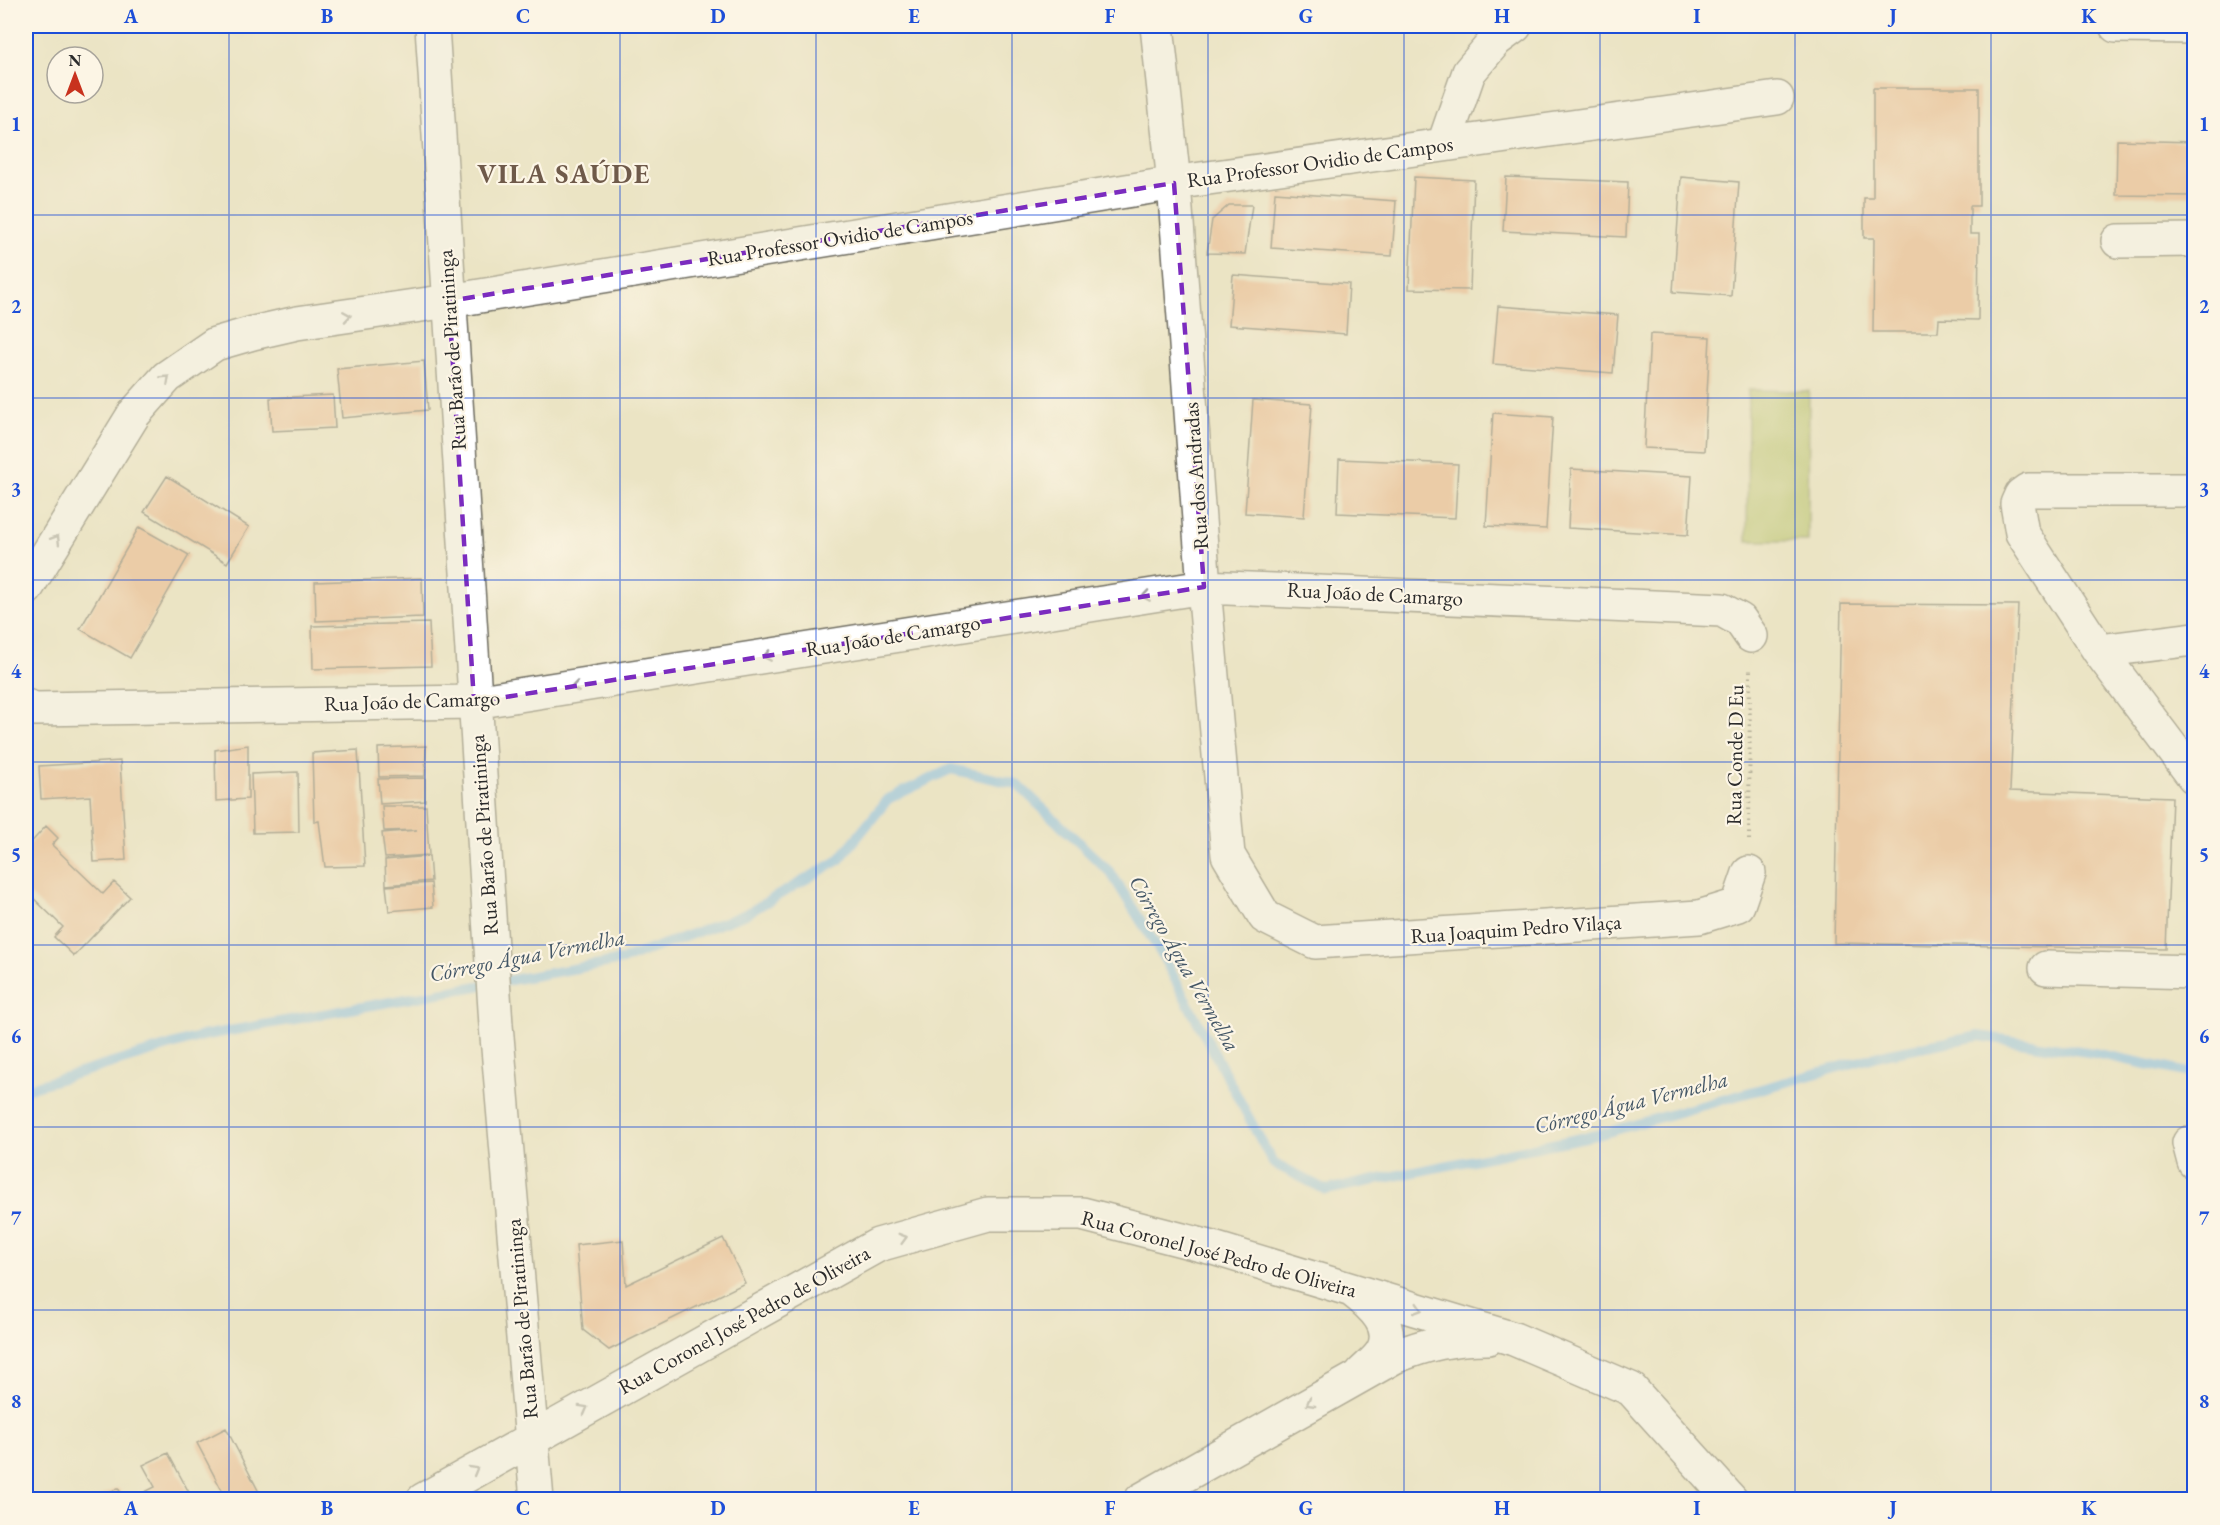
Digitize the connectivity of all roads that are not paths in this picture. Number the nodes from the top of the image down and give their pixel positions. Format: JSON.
{"nodes":[{"id":1,"x":432,"y":26,"type":"edge"},
{"id":2,"x":1157,"y":26,"type":"edge"},
{"id":3,"x":1515,"y":26,"type":"edge"},
{"id":4,"x":2116,"y":26,"type":"edge"},
{"id":5,"x":2194,"y":27,"type":"edge"},
{"id":6,"x":1777,"y":98,"type":"dead end"},
{"id":7,"x":1444,"y":144,"type":"junction"},
{"id":8,"x":1174,"y":183,"type":"junction"},
{"id":9,"x":2194,"y":240,"type":"edge"},
{"id":10,"x":2118,"y":241,"type":"dead end"},
{"id":11,"x":449,"y":301,"type":"junction"},
{"id":12,"x":2194,"y":490,"type":"edge"},
{"id":13,"x":1204,"y":587,"type":"junction"},
{"id":14,"x":26,"y":589,"type":"edge"},
{"id":15,"x":1751,"y":636,"type":"road end"},
{"id":16,"x":2194,"y":639,"type":"edge"},
{"id":17,"x":2099,"y":651,"type":"junction"},
{"id":18,"x":474,"y":702,"type":"junction"},
{"id":19,"x":26,"y":706,"type":"edge"},
{"id":20,"x":2194,"y":777,"type":"edge"},
{"id":21,"x":1749,"y":873,"type":"road end"},
{"id":22,"x":1265,"y":917,"type":"joint"},
{"id":23,"x":2046,"y":968,"type":"dead end"},
{"id":24,"x":2194,"y":972,"type":"edge"},
{"id":25,"x":1351,"y":1289,"type":"junction"},
{"id":26,"x":1514,"y":1339,"type":"junction"},
{"id":27,"x":1361,"y":1375,"type":"junction"},
{"id":28,"x":532,"y":1437,"type":"junction"},
{"id":29,"x":423,"y":1500,"type":"edge"},
{"id":30,"x":537,"y":1500,"type":"edge"},
{"id":31,"x":1141,"y":1500,"type":"edge"},
{"id":32,"x":1731,"y":1500,"type":"edge"}],
"edges":[{"from":1,"to":11,"type":"street","name":"Rua Barão de Piratininga"},
{"from":2,"to":8,"type":"street","name":"Rua dos Andradas"},
{"from":3,"to":7,"type":"street"},
{"from":4,"to":5,"type":"street"},
{"from":6,"to":7,"type":"street","name":"Rua Professor Ovidio de Campos"},
{"from":7,"to":8,"type":"street","name":"Rua Professor Ovidio de Campos"},
{"from":8,"to":11,"type":"street","name":"Rua Professor Ovidio de Campos"},
{"from":8,"to":13,"type":"street","name":"Rua dos Andradas"},
{"from":9,"to":10,"type":"street"},
{"from":14,"to":11,"type":"street","name":"Rua Professor Ovidio de Campos","one_way":true},
{"from":11,"to":18,"type":"street","name":"Rua Barão de Piratininga"},
{"from":12,"to":17,"type":"street"},
{"from":13,"to":15,"type":"street","name":"Rua João de Camargo"},
{"from":13,"to":18,"type":"street","name":"Rua João de Camargo","one_way":true},
{"from":13,"to":22,"type":"street","name":"Rua dos Andradas"},
{"from":16,"to":17,"type":"street"},
{"from":17,"to":20,"type":"street"},
{"from":18,"to":19,"type":"street","name":"Rua João de Camargo"},
{"from":18,"to":28,"type":"street","name":"Rua Barão de Piratininga"},
{"from":21,"to":22,"type":"street","name":"Rua Joaquim Pedro Vilaça"},
{"from":23,"to":24,"type":"street"},
{"from":25,"to":26,"type":"street","name":"Rua Coronel José Pedro de Oliveira","one_way":true},
{"from":25,"to":27,"type":"street"},
{"from":28,"to":25,"type":"street","name":"Rua Coronel José Pedro de Oliveira","one_way":true},
{"from":26,"to":27,"type":"street"},
{"from":26,"to":32,"type":"street","name":"Rua Coronel José Pedro de Oliveira"},
{"from":27,"to":31,"type":"street","one_way":true},
{"from":29,"to":28,"type":"street","name":"Rua Coronel José Pedro de Oliveira","one_way":true},
{"from":28,"to":30,"type":"street","name":"Rua Barão de Piratininga"}]}
